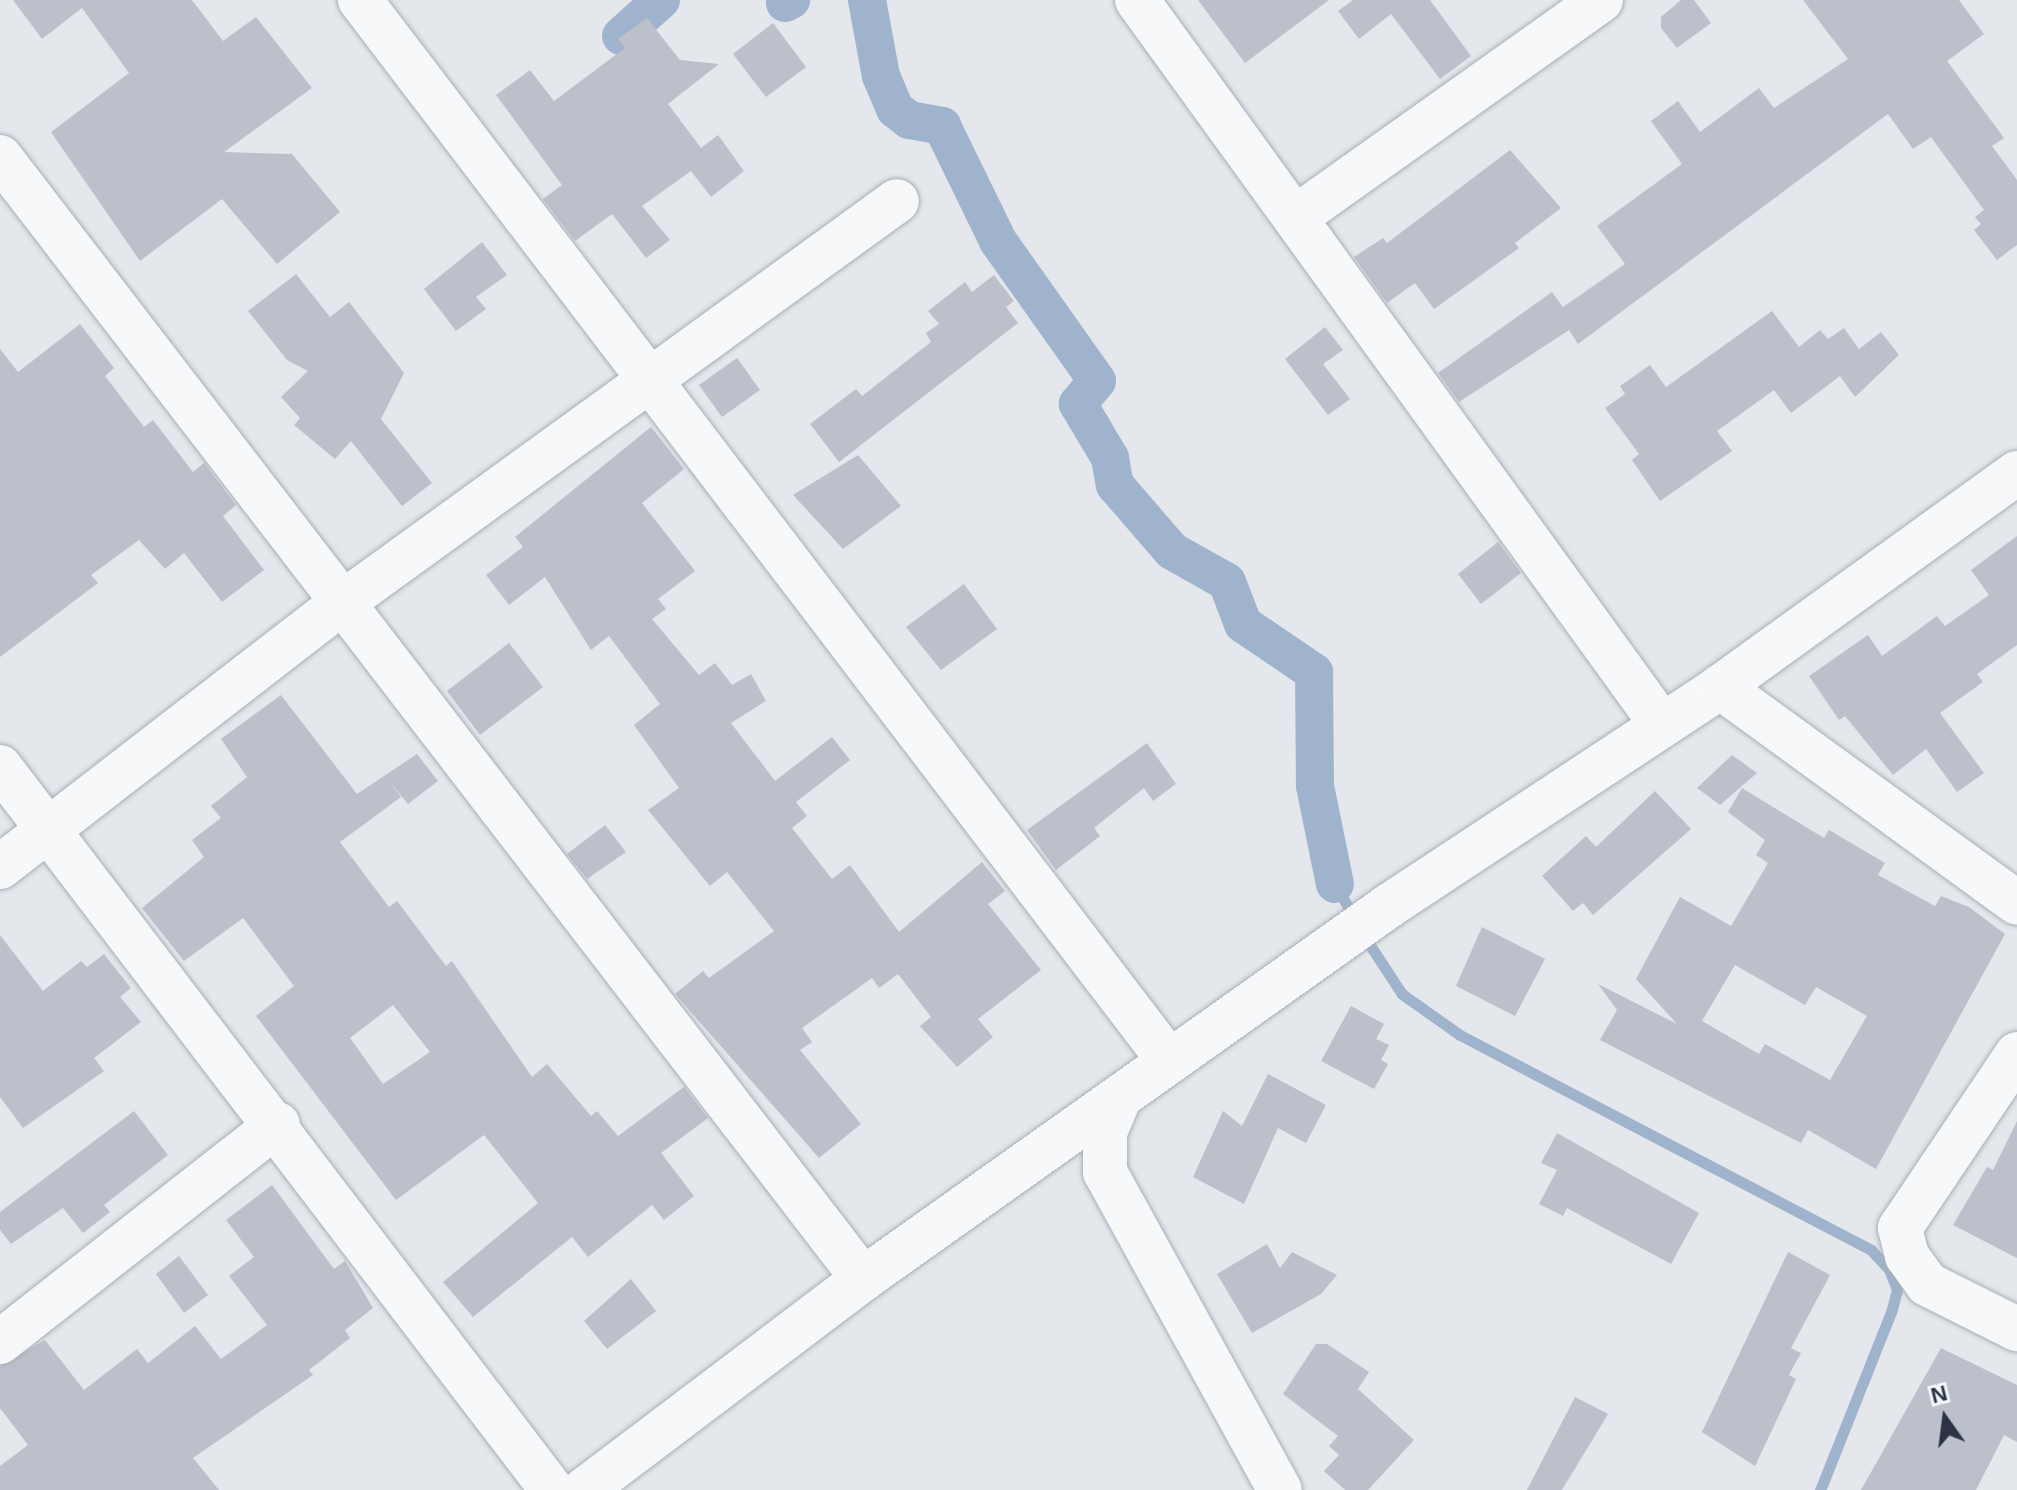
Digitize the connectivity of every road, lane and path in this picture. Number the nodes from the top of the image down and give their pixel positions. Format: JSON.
{"nodes":[{"id":1,"x":360,"y":0,"type":"edge"},
{"id":2,"x":1137,"y":0,"type":"edge"},
{"id":3,"x":1601,"y":0,"type":"edge"},
{"id":4,"x":0,"y":157,"type":"edge"},
{"id":5,"x":897,"y":201,"type":"dead end"},
{"id":6,"x":1296,"y":217,"type":"junction"},
{"id":7,"x":652,"y":384,"type":"junction"},
{"id":8,"x":2017,"y":473,"type":"edge"},
{"id":9,"x":342,"y":603,"type":"junction"},
{"id":10,"x":1720,"y":687,"type":"junction"},
{"id":11,"x":1662,"y":725,"type":"junction"},
{"id":12,"x":0,"y":767,"type":"edge"},
{"id":13,"x":47,"y":830,"type":"junction"},
{"id":14,"x":0,"y":867,"type":"edge"},
{"id":15,"x":2017,"y":903,"type":"edge"},
{"id":16,"x":2017,"y":1054,"type":"edge"},
{"id":17,"x":1169,"y":1061,"type":"junction"},
{"id":18,"x":1120,"y":1097,"type":"junction"},
{"id":19,"x":278,"y":1124,"type":"junction"},
{"id":20,"x":1014,"y":1174,"type":"junction"},
{"id":21,"x":1118,"y":1202,"type":"junction"},
{"id":22,"x":863,"y":1279,"type":"junction"},
{"id":23,"x":2017,"y":1329,"type":"edge"},
{"id":24,"x":0,"y":1342,"type":"edge"},
{"id":25,"x":552,"y":1490,"type":"edge"},
{"id":26,"x":584,"y":1490,"type":"edge"},
{"id":27,"x":1280,"y":1490,"type":"edge"}],
"edges":[{"from":1,"to":7,"type":"street"},
{"from":2,"to":6,"type":"street"},
{"from":3,"to":6,"type":"street"},
{"from":4,"to":9,"type":"street"},
{"from":5,"to":7,"type":"street"},
{"from":6,"to":11,"type":"street"},
{"from":7,"to":9,"type":"street"},
{"from":7,"to":17,"type":"street"},
{"from":8,"to":10,"type":"street"},
{"from":9,"to":13,"type":"street"},
{"from":9,"to":22,"type":"street"},
{"from":10,"to":11,"type":"street"},
{"from":10,"to":15,"type":"street"},
{"from":11,"to":17,"type":"street"},
{"from":12,"to":13,"type":"street"},
{"from":13,"to":14,"type":"street"},
{"from":13,"to":19,"type":"street"},
{"from":16,"to":23,"type":"street"},
{"from":17,"to":18,"type":"street"},
{"from":18,"to":20,"type":"street"},
{"from":18,"to":21,"type":"street"},
{"from":19,"to":24,"type":"street"},
{"from":19,"to":25,"type":"street"},
{"from":20,"to":21,"type":"street"},
{"from":20,"to":22,"type":"street"},
{"from":21,"to":27,"type":"street"},
{"from":22,"to":26,"type":"street"}]}
